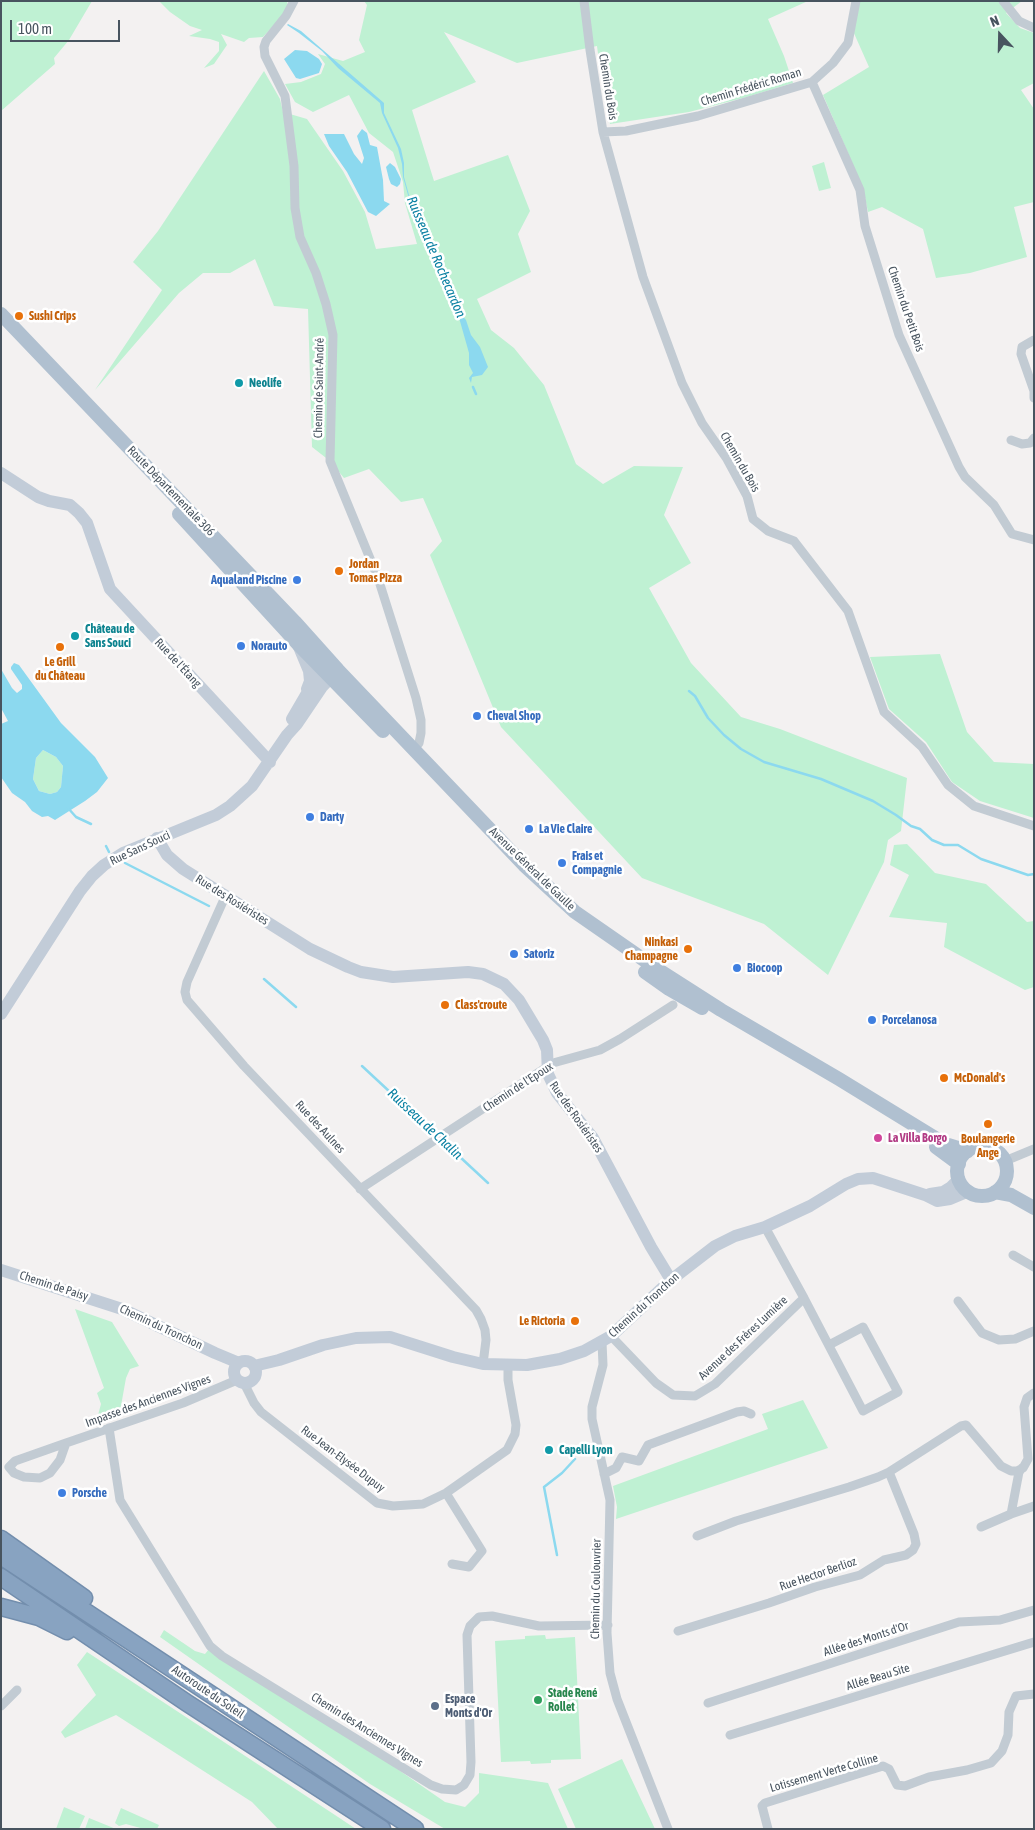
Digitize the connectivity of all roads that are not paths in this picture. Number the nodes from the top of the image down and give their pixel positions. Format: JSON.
{"nodes":[{"id":1,"x":584,"y":1,"type":"edge"},
{"id":2,"x":856,"y":1,"type":"edge"},
{"id":3,"x":1003,"y":1,"type":"edge"},
{"id":4,"x":292,"y":2,"type":"edge"},
{"id":5,"x":1034,"y":28,"type":"edge"},
{"id":6,"x":812,"y":82,"type":"junction"},
{"id":7,"x":603,"y":132,"type":"junction"},
{"id":8,"x":1,"y":314,"type":"edge"},
{"id":9,"x":1,"y":326,"type":"edge"},
{"id":10,"x":1034,"y":340,"type":"edge"},
{"id":11,"x":1034,"y":398,"type":"edge"},
{"id":12,"x":1034,"y":438,"type":"edge"},
{"id":13,"x":1011,"y":440,"type":"dead end"},
{"id":14,"x":1,"y":473,"type":"edge"},
{"id":15,"x":1034,"y":540,"type":"edge"},
{"id":16,"x":298,"y":644,"type":"junction"},
{"id":17,"x":328,"y":669,"type":"junction"},
{"id":18,"x":305,"y":696,"type":"junction"},
{"id":19,"x":287,"y":735,"type":"junction"},
{"id":20,"x":411,"y":752,"type":"junction"},
{"id":21,"x":270,"y":762,"type":"junction"},
{"id":22,"x":1034,"y":826,"type":"edge"},
{"id":23,"x":157,"y":838,"type":"junction"},
{"id":24,"x":226,"y":897,"type":"junction"},
{"id":25,"x":681,"y":997,"type":"junction"},
{"id":26,"x":1,"y":1013,"type":"edge"},
{"id":27,"x":548,"y":1067,"type":"junction"},
{"id":28,"x":1034,"y":1149,"type":"edge"},
{"id":29,"x":968,"y":1150,"type":"junction"},
{"id":30,"x":1005,"y":1161,"type":"junction"},
{"id":31,"x":959,"y":1164,"type":"junction"},
{"id":32,"x":1006,"y":1177,"type":"junction"},
{"id":33,"x":959,"y":1179,"type":"junction"},
{"id":34,"x":360,"y":1189,"type":"junction"},
{"id":35,"x":969,"y":1191,"type":"junction"},
{"id":36,"x":995,"y":1192,"type":"junction"},
{"id":37,"x":925,"y":1194,"type":"junction"},
{"id":38,"x":1034,"y":1199,"type":"edge"},
{"id":39,"x":1034,"y":1208,"type":"edge"},
{"id":40,"x":765,"y":1226,"type":"junction"},
{"id":41,"x":1013,"y":1255,"type":"dead end"},
{"id":42,"x":1034,"y":1267,"type":"edge"},
{"id":43,"x":1,"y":1270,"type":"edge"},
{"id":44,"x":671,"y":1280,"type":"junction"},
{"id":45,"x":804,"y":1298,"type":"junction"},
{"id":46,"x":958,"y":1301,"type":"dead end"},
{"id":47,"x":107,"y":1303,"type":"joint"},
{"id":48,"x":1034,"y":1331,"type":"edge"},
{"id":49,"x":606,"y":1339,"type":"junction"},
{"id":50,"x":829,"y":1345,"type":"junction"},
{"id":51,"x":483,"y":1364,"type":"junction"},
{"id":52,"x":508,"y":1366,"type":"junction"},
{"id":53,"x":245,"y":1373,"type":"junction"},
{"id":54,"x":1034,"y":1393,"type":"edge"},
{"id":55,"x":751,"y":1414,"type":"dead end"},
{"id":56,"x":109,"y":1428,"type":"junction"},
{"id":57,"x":66,"y":1443,"type":"junction"},
{"id":58,"x":1023,"y":1468,"type":"junction"},
{"id":59,"x":889,"y":1472,"type":"junction"},
{"id":60,"x":604,"y":1474,"type":"junction"},
{"id":61,"x":446,"y":1493,"type":"junction"},
{"id":62,"x":1034,"y":1506,"type":"edge"},
{"id":63,"x":1011,"y":1514,"type":"junction"},
{"id":64,"x":981,"y":1527,"type":"dead end"},
{"id":65,"x":697,"y":1536,"type":"dead end"},
{"id":66,"x":1,"y":1539,"type":"edge"},
{"id":67,"x":1,"y":1556,"type":"edge"},
{"id":68,"x":452,"y":1564,"type":"dead end"},
{"id":69,"x":1,"y":1577,"type":"edge"},
{"id":70,"x":1,"y":1607,"type":"edge"},
{"id":71,"x":1034,"y":1610,"type":"edge"},
{"id":72,"x":608,"y":1625,"type":"junction"},
{"id":73,"x":678,"y":1631,"type":"dead end"},
{"id":74,"x":1034,"y":1642,"type":"edge"},
{"id":75,"x":176,"y":1670,"type":"junction"},
{"id":76,"x":17,"y":1690,"type":"dead end"},
{"id":77,"x":1034,"y":1694,"type":"edge"},
{"id":78,"x":187,"y":1703,"type":"junction"},
{"id":79,"x":708,"y":1703,"type":"dead end"},
{"id":80,"x":1,"y":1706,"type":"edge"},
{"id":81,"x":730,"y":1736,"type":"dead end"},
{"id":82,"x":382,"y":1829,"type":"edge"},
{"id":83,"x":415,"y":1829,"type":"edge"},
{"id":84,"x":668,"y":1829,"type":"edge"},
{"id":85,"x":768,"y":1829,"type":"edge"}],
"edges":[{"from":1,"to":7,"type":"street","name":"Chemin du Bois"},
{"from":2,"to":6,"type":"street","name":"Chemin Frédéric Roman"},
{"from":3,"to":5,"type":"street"},
{"from":4,"to":20,"type":"street","name":"Chemin de Saint-André"},
{"from":6,"to":7,"type":"street","name":"Chemin Frédéric Roman"},
{"from":6,"to":15,"type":"street","name":"Chemin du Petit Bois"},
{"from":7,"to":22,"type":"street","name":"Chemin du Bois"},
{"from":8,"to":17,"type":"main road","name":"Route Départementale 306"},
{"from":9,"to":16,"type":"main road","name":"Route Départementale 306"},
{"from":10,"to":11,"type":"street"},
{"from":12,"to":13,"type":"street"},
{"from":14,"to":21,"type":"street","name":"Rue de l'Étang"},
{"from":16,"to":17,"type":"main road","name":"Route Départementale 306"},
{"from":16,"to":18,"type":"street"},
{"from":17,"to":18,"type":"street","name":"Rue Sans Souci"},
{"from":17,"to":19,"type":"street","name":"Rue Sans Souci"},
{"from":17,"to":20,"type":"main road","name":"Route Départementale 306"},
{"from":18,"to":19,"type":"street","name":"Rue Sans Souci"},
{"from":19,"to":21,"type":"street","name":"Rue Sans Souci"},
{"from":20,"to":25,"type":"main road","name":"Avenue Général de Gaulle"},
{"from":21,"to":23,"type":"street","name":"Rue Sans Souci"},
{"from":23,"to":24,"type":"street","name":"Rue des Rosiéristes"},
{"from":23,"to":26,"type":"street","name":"Rue Sans Souci"},
{"from":24,"to":27,"type":"street","name":"Rue des Rosiéristes"},
{"from":24,"to":34,"type":"street","name":"Rue des Aulnes"},
{"from":25,"to":27,"type":"street","name":"Chemin de l'Epoux"},
{"from":25,"to":29,"type":"main road","name":"Avenue Général de Gaulle"},
{"from":25,"to":31,"type":"main road","name":"Avenue Général de Gaulle"},
{"from":27,"to":34,"type":"street","name":"Chemin de l'Epoux"},
{"from":27,"to":44,"type":"street","name":"Rue des Rosiéristes"},
{"from":28,"to":30,"type":"street"},
{"from":29,"to":30,"type":"main road"},
{"from":29,"to":31,"type":"main road"},
{"from":30,"to":32,"type":"main road"},
{"from":31,"to":33,"type":"main road"},
{"from":32,"to":36,"type":"main road"},
{"from":32,"to":38,"type":"main road"},
{"from":33,"to":35,"type":"main road"},
{"from":33,"to":37,"type":"street","name":"Chemin du Tronchon"},
{"from":34,"to":51,"type":"street","name":"Rue des Aulnes"},
{"from":35,"to":36,"type":"main road"},
{"from":35,"to":37,"type":"street","name":"Chemin du Tronchon"},
{"from":36,"to":39,"type":"main road"},
{"from":37,"to":40,"type":"street","name":"Chemin du Tronchon"},
{"from":40,"to":44,"type":"street","name":"Chemin du Tronchon"},
{"from":40,"to":45,"type":"street","name":"Avenue des Frères Lumière"},
{"from":41,"to":42,"type":"street"},
{"from":43,"to":47,"type":"street","name":"Chemin de Paisy"},
{"from":44,"to":49,"type":"street","name":"Chemin du Tronchon"},
{"from":45,"to":49,"type":"street","name":"Avenue des Frères Lumière"},
{"from":45,"to":50,"type":"street"},
{"from":46,"to":48,"type":"street"},
{"from":47,"to":53,"type":"street","name":"Chemin du Tronchon"},
{"from":49,"to":52,"type":"street","name":"Chemin du Tronchon"},
{"from":49,"to":60,"type":"street","name":"Chemin du Coulouvrier"},
{"from":50,"to":50,"type":"street"},
{"from":51,"to":52,"type":"street","name":"Chemin du Tronchon"},
{"from":51,"to":53,"type":"street","name":"Chemin du Tronchon"},
{"from":52,"to":61,"type":"street","name":"Rue Jean-Elysée Dupuy"},
{"from":53,"to":56,"type":"street","name":"Impasse des Anciennes Vignes"},
{"from":53,"to":61,"type":"street","name":"Rue Jean-Elysée Dupuy"},
{"from":54,"to":58,"type":"street"},
{"from":55,"to":60,"type":"street"},
{"from":56,"to":57,"type":"street","name":"Impasse des Anciennes Vignes"},
{"from":56,"to":72,"type":"street","name":"Chemin des Anciennes Vignes"},
{"from":57,"to":57,"type":"street","name":"Impasse des Anciennes Vignes"},
{"from":58,"to":59,"type":"street"},
{"from":58,"to":63,"type":"street"},
{"from":59,"to":65,"type":"street"},
{"from":59,"to":73,"type":"street","name":"Rue Hector Berlioz"},
{"from":60,"to":72,"type":"street","name":"Chemin du Coulouvrier"},
{"from":61,"to":68,"type":"street"},
{"from":62,"to":63,"type":"street"},
{"from":63,"to":64,"type":"street"},
{"from":66,"to":75,"type":"highway"},
{"from":67,"to":75,"type":"highway","name":"Autoroute du Soleil"},
{"from":69,"to":78,"type":"highway","name":"Autoroute du Soleil"},
{"from":70,"to":78,"type":"highway"},
{"from":71,"to":79,"type":"street","name":"Allée des Monts d'Or"},
{"from":72,"to":84,"type":"street","name":"Chemin du Coulouvrier"},
{"from":74,"to":81,"type":"street","name":"Allée Beau Site"},
{"from":75,"to":83,"type":"highway","name":"Autoroute du Soleil"},
{"from":76,"to":80,"type":"street"},
{"from":77,"to":85,"type":"street","name":"Lotissement Verte Colline"},
{"from":78,"to":82,"type":"highway","name":"Autoroute du Soleil"}]}
